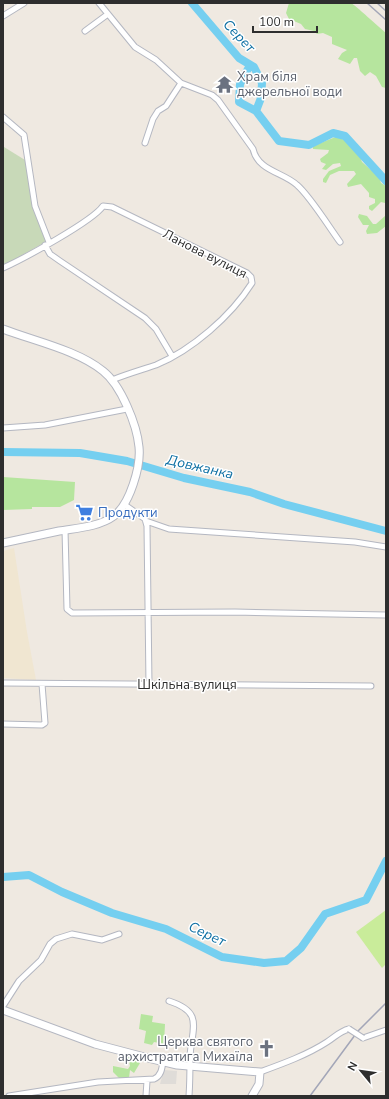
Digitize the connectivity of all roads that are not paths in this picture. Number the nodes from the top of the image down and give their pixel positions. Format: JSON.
{"nodes":[{"id":1,"x":24,"y":3,"type":"edge"},
{"id":2,"x":99,"y":3,"type":"edge"},
{"id":3,"x":108,"y":14,"type":"junction"},
{"id":4,"x":3,"y":16,"type":"edge"},
{"id":5,"x":85,"y":31,"type":"dead end"},
{"id":6,"x":181,"y":83,"type":"junction"},
{"id":7,"x":3,"y":117,"type":"edge"},
{"id":8,"x":145,"y":143,"type":"dead end"},
{"id":9,"x":340,"y":242,"type":"dead end"},
{"id":10,"x":47,"y":244,"type":"junction"},
{"id":11,"x":3,"y":268,"type":"edge"},
{"id":12,"x":3,"y":329,"type":"edge"},
{"id":13,"x":172,"y":356,"type":"junction"},
{"id":14,"x":112,"y":380,"type":"junction"},
{"id":15,"x":128,"y":409,"type":"junction"},
{"id":16,"x":3,"y":428,"type":"edge"},
{"id":17,"x":125,"y":505,"type":"junction"},
{"id":18,"x":146,"y":521,"type":"junction"},
{"id":19,"x":65,"y":530,"type":"junction"},
{"id":20,"x":3,"y":543,"type":"edge"},
{"id":21,"x":386,"y":547,"type":"edge"},
{"id":22,"x":148,"y":613,"type":"junction"},
{"id":23,"x":386,"y":615,"type":"edge"},
{"id":24,"x":3,"y":683,"type":"edge"},
{"id":25,"x":42,"y":684,"type":"junction"},
{"id":26,"x":149,"y":685,"type":"junction"},
{"id":27,"x":371,"y":686,"type":"dead end"},
{"id":28,"x":3,"y":724,"type":"edge"},
{"id":29,"x":119,"y":934,"type":"dead end"},
{"id":30,"x":169,"y":1001,"type":"dead end"},
{"id":31,"x":3,"y":1006,"type":"edge"},
{"id":32,"x":3,"y":1010,"type":"edge"},
{"id":33,"x":386,"y":1030,"type":"edge"},
{"id":34,"x":163,"y":1061,"type":"junction"},
{"id":35,"x":191,"y":1066,"type":"junction"},
{"id":36,"x":260,"y":1072,"type":"junction"},
{"id":37,"x":147,"y":1081,"type":"junction"},
{"id":38,"x":9,"y":1096,"type":"edge"},
{"id":39,"x":146,"y":1096,"type":"edge"},
{"id":40,"x":188,"y":1096,"type":"edge"},
{"id":41,"x":252,"y":1096,"type":"edge"}],
"edges":[{"from":1,"to":4,"type":"street"},
{"from":2,"to":3,"type":"street"},
{"from":3,"to":5,"type":"street"},
{"from":3,"to":6,"type":"street"},
{"from":6,"to":8,"type":"street"},
{"from":6,"to":9,"type":"street"},
{"from":7,"to":10,"type":"street"},
{"from":10,"to":11,"type":"street","name":"Ланова вулиця"},
{"from":10,"to":13,"type":"street"},
{"from":10,"to":13,"type":"street","name":"Ланова вулиця"},
{"from":12,"to":14,"type":"street"},
{"from":13,"to":14,"type":"street","name":"Ланова вулиця"},
{"from":14,"to":15,"type":"street"},
{"from":15,"to":16,"type":"street"},
{"from":15,"to":17,"type":"street"},
{"from":17,"to":18,"type":"street"},
{"from":17,"to":19,"type":"street"},
{"from":18,"to":21,"type":"street"},
{"from":18,"to":22,"type":"street"},
{"from":19,"to":20,"type":"street"},
{"from":19,"to":22,"type":"street"},
{"from":22,"to":23,"type":"street"},
{"from":22,"to":26,"type":"street"},
{"from":24,"to":25,"type":"street","name":"Шкільна вулиця"},
{"from":25,"to":26,"type":"street","name":"Шкільна вулиця"},
{"from":25,"to":28,"type":"street"},
{"from":26,"to":27,"type":"street","name":"Шкільна вулиця"},
{"from":29,"to":31,"type":"street"},
{"from":30,"to":35,"type":"street"},
{"from":32,"to":34,"type":"street"},
{"from":33,"to":36,"type":"street","bridge":true},
{"from":34,"to":35,"type":"street"},
{"from":34,"to":37,"type":"street"},
{"from":35,"to":36,"type":"street"},
{"from":35,"to":40,"type":"street"},
{"from":36,"to":41,"type":"street"},
{"from":37,"to":38,"type":"street"},
{"from":37,"to":39,"type":"street"}]}
